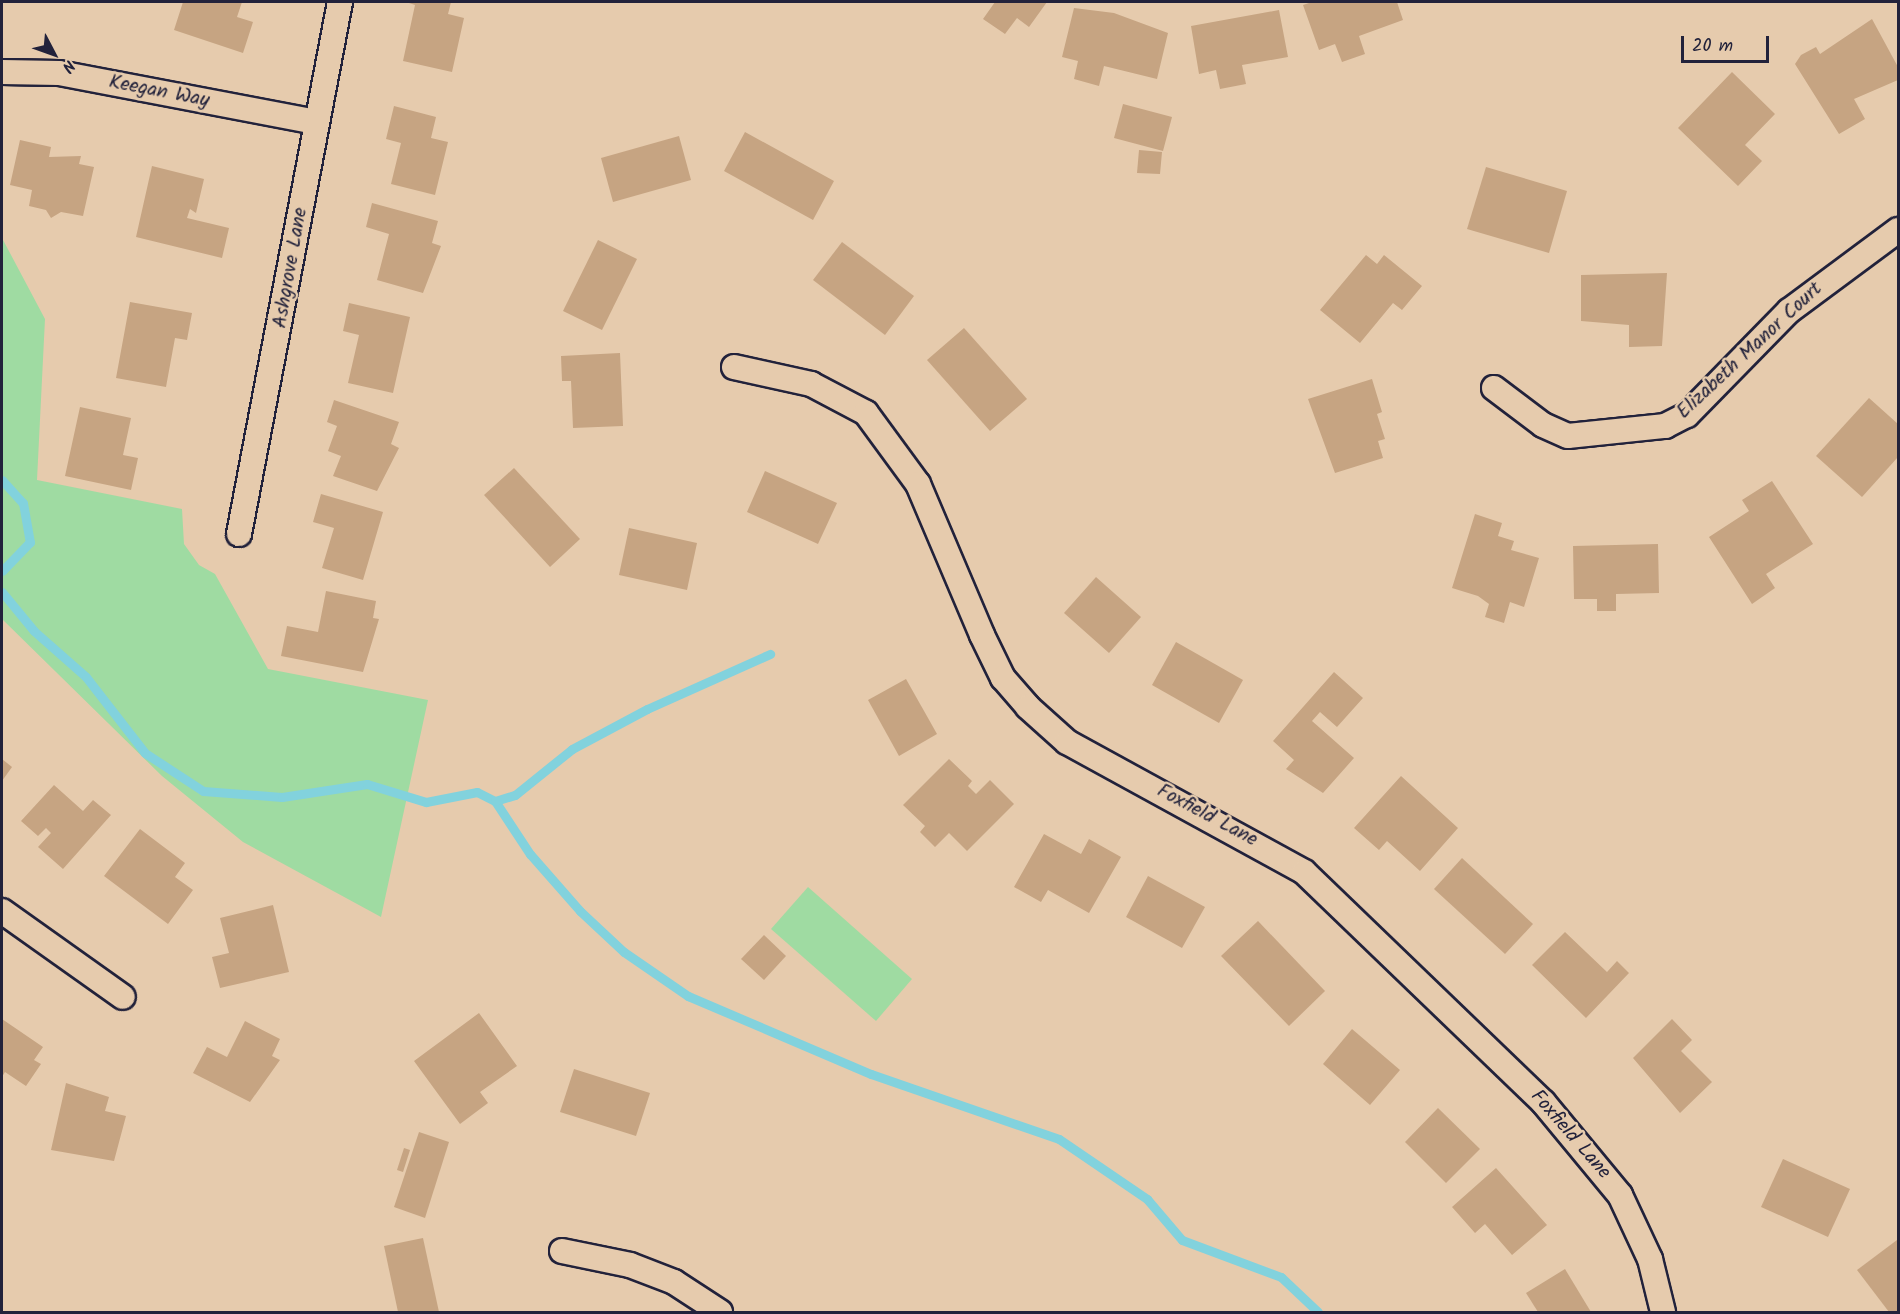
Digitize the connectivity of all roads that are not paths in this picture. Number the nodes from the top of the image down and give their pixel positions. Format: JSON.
{"nodes":[{"id":1,"x":340,"y":2,"type":"edge"},
{"id":2,"x":2,"y":72,"type":"edge"},
{"id":3,"x":315,"y":122,"type":"junction"},
{"id":4,"x":1899,"y":230,"type":"edge"},
{"id":5,"x":734,"y":367,"type":"dead end"},
{"id":6,"x":1494,"y":388,"type":"dead end"},
{"id":7,"x":239,"y":534,"type":"dead end"},
{"id":8,"x":2,"y":911,"type":"edge"},
{"id":9,"x":123,"y":997,"type":"dead end"},
{"id":10,"x":562,"y":1251,"type":"dead end"},
{"id":11,"x":720,"y":1312,"type":"edge"},
{"id":12,"x":1662,"y":1312,"type":"edge"}],
"edges":[{"from":1,"to":3,"type":"street","name":"Ashgrove Lane"},
{"from":2,"to":3,"type":"street","name":"Keegan Way"},
{"from":3,"to":7,"type":"street","name":"Ashgrove Lane"},
{"from":4,"to":6,"type":"street","name":"Elizabeth Manor Court"},
{"from":5,"to":12,"type":"street","name":"Foxfield Lane"},
{"from":8,"to":9,"type":"street"},
{"from":10,"to":11,"type":"street"}]}
